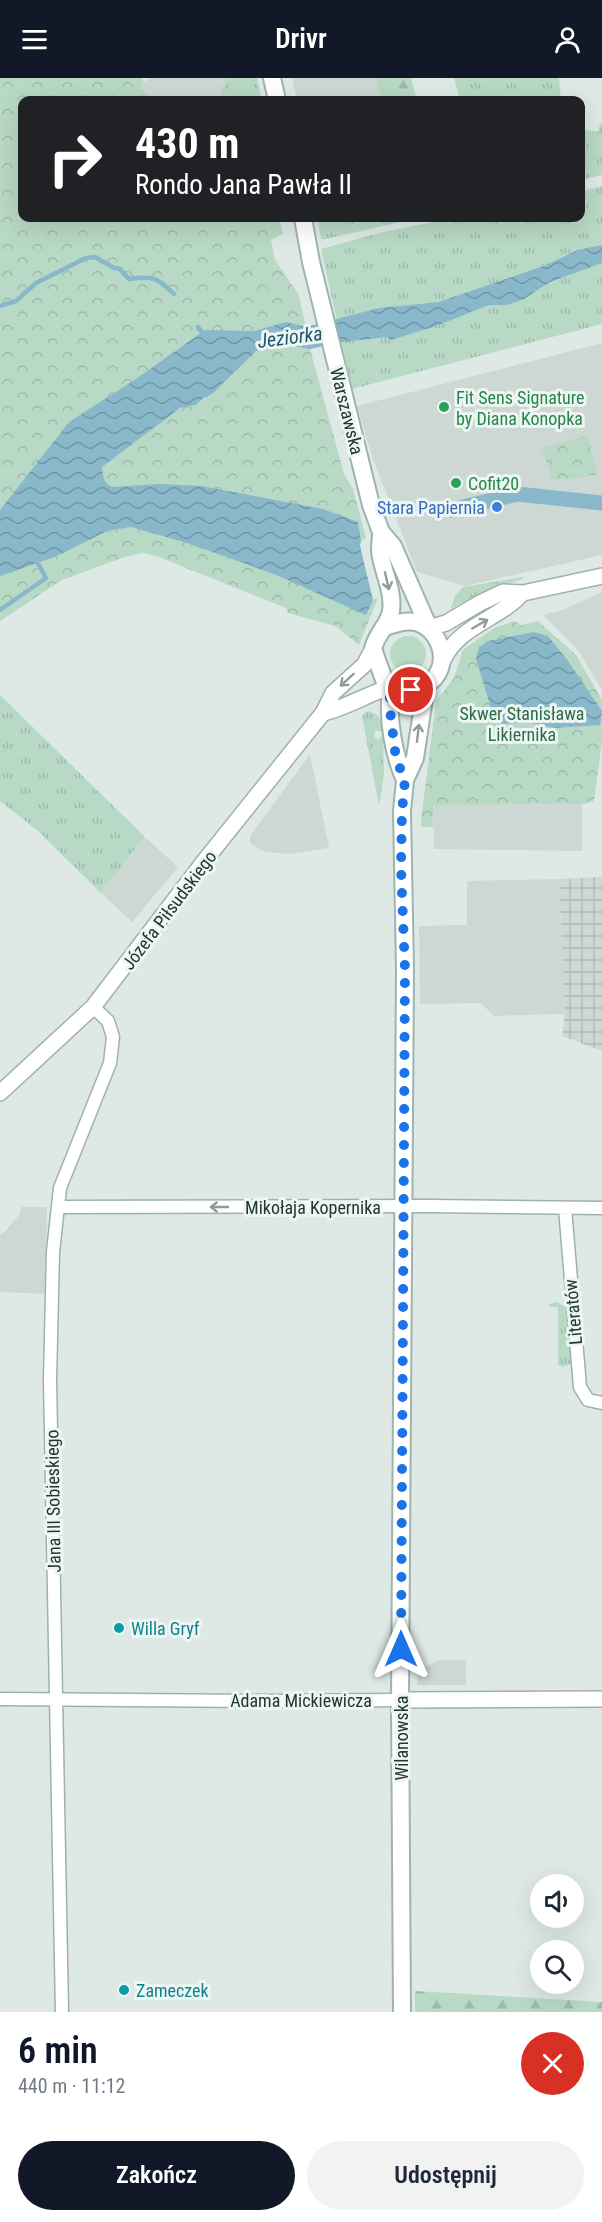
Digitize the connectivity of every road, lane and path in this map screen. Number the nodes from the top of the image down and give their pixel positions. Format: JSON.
{"nodes":[{"id":1,"x":272,"y":78,"type":"edge"},
{"id":2,"x":276,"y":96,"type":"edge"},
{"id":3,"x":304,"y":222,"type":"edge"},
{"id":4,"x":381,"y":532,"type":"junction"},
{"id":5,"x":602,"y":576,"type":"edge"},
{"id":6,"x":524,"y":593,"type":"junction"},
{"id":7,"x":426,"y":620,"type":"junction"},
{"id":8,"x":383,"y":628,"type":"junction"},
{"id":9,"x":372,"y":648,"type":"junction"},
{"id":10,"x":443,"y":660,"type":"junction"},
{"id":11,"x":426,"y":685,"type":"junction"},
{"id":12,"x":389,"y":690,"type":"junction"},
{"id":13,"x":323,"y":713,"type":"junction"},
{"id":14,"x":405,"y":780,"type":"junction"},
{"id":15,"x":93,"y":1007,"type":"junction"},
{"id":16,"x":0,"y":1093,"type":"edge"},
{"id":17,"x":59,"y":1207,"type":"junction"},
{"id":18,"x":403,"y":1207,"type":"junction"},
{"id":19,"x":565,"y":1208,"type":"junction"},
{"id":20,"x":602,"y":1208,"type":"edge"},
{"id":21,"x":602,"y":1403,"type":"edge"},
{"id":22,"x":0,"y":1699,"type":"edge"},
{"id":23,"x":57,"y":1700,"type":"junction"},
{"id":24,"x":400,"y":1700,"type":"junction"},
{"id":25,"x":602,"y":1700,"type":"edge"},
{"id":26,"x":62,"y":2012,"type":"edge"},
{"id":27,"x":402,"y":2012,"type":"edge"}],
"edges":[{"from":1,"to":2,"type":"main road"},
{"from":3,"to":4,"type":"main road","name":"Warszawska"},
{"from":4,"to":7,"type":"main road","name":"Warszawska"},
{"from":4,"to":8,"type":"main road","name":"Warszawska","one_way":true},
{"from":5,"to":6,"type":"street"},
{"from":6,"to":7,"type":"street"},
{"from":10,"to":6,"type":"street","one_way":true},
{"from":7,"to":8,"type":"main road"},
{"from":7,"to":10,"type":"main road"},
{"from":8,"to":9,"type":"main road"},
{"from":9,"to":12,"type":"main road"},
{"from":9,"to":13,"type":"street","name":"Józefa Piłsudskiego","one_way":true},
{"from":10,"to":11,"type":"main road"},
{"from":11,"to":12,"type":"main road"},
{"from":14,"to":11,"type":"main road","name":"Wilanowska","one_way":true},
{"from":12,"to":13,"type":"street"},
{"from":12,"to":14,"type":"main road","name":"Wilanowska"},
{"from":13,"to":15,"type":"street","name":"Józefa Piłsudskiego"},
{"from":14,"to":18,"type":"main road","name":"Wilanowska"},
{"from":15,"to":16,"type":"street","name":"Józefa Piłsudskiego"},
{"from":15,"to":17,"type":"street","name":"Jana III Sobieskiego"},
{"from":18,"to":17,"type":"street","name":"Mikołaja Kopernika","one_way":true},
{"from":17,"to":23,"type":"street","name":"Jana III Sobieskiego"},
{"from":18,"to":19,"type":"street","name":"Mikołaja Kopernika"},
{"from":18,"to":24,"type":"main road","name":"Wilanowska"},
{"from":19,"to":20,"type":"street","name":"Mikołaja Kopernika"},
{"from":19,"to":21,"type":"street","name":"Literatów"},
{"from":22,"to":23,"type":"street","name":"Adama Mickiewicza"},
{"from":23,"to":24,"type":"street","name":"Adama Mickiewicza"},
{"from":23,"to":26,"type":"street","name":"Jana III Sobieskiego"},
{"from":24,"to":25,"type":"street","name":"Adama Mickiewicza"},
{"from":24,"to":27,"type":"main road","name":"Wilanowska"}]}
